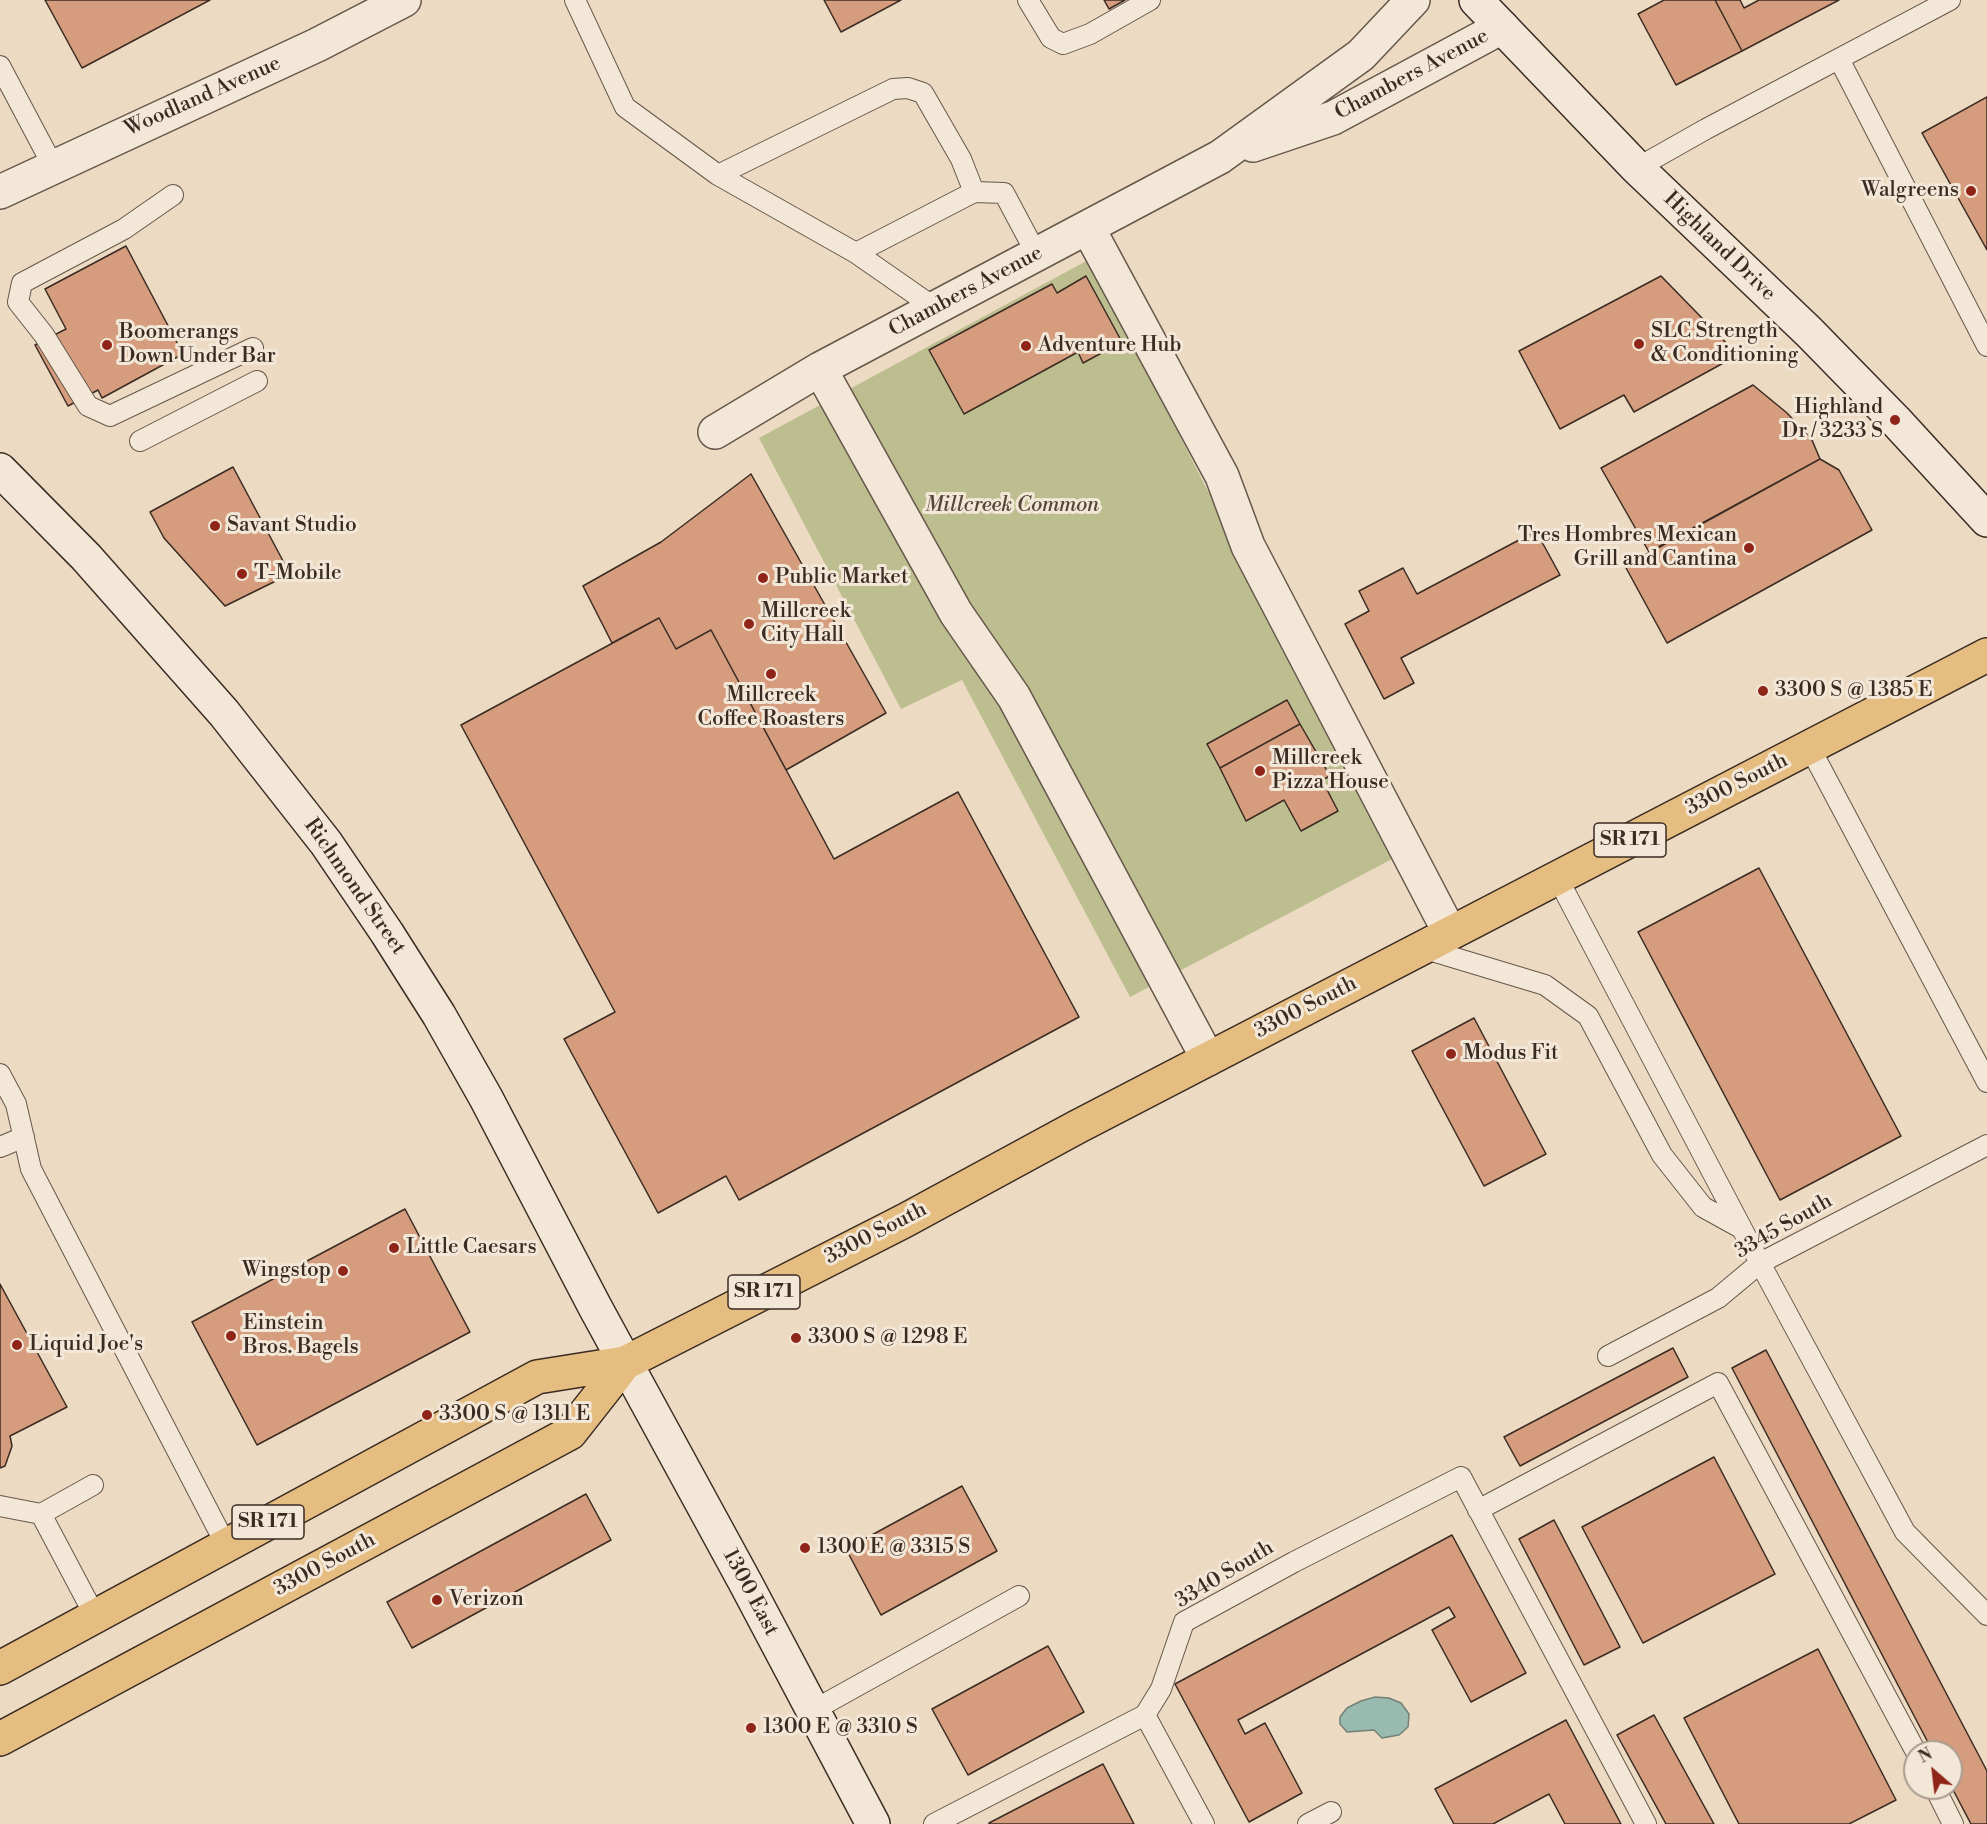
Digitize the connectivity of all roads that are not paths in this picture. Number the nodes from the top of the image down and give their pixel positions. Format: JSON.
{"nodes":[{"id":1,"x":404,"y":0,"type":"edge"},
{"id":2,"x":575,"y":0,"type":"edge"},
{"id":3,"x":1028,"y":0,"type":"edge"},
{"id":4,"x":1150,"y":0,"type":"edge"},
{"id":5,"x":1413,"y":0,"type":"edge"},
{"id":6,"x":1476,"y":0,"type":"edge"},
{"id":7,"x":1950,"y":0,"type":"edge"},
{"id":8,"x":1502,"y":27,"type":"junction"},
{"id":9,"x":1839,"y":59,"type":"junction"},
{"id":10,"x":0,"y":66,"type":"edge"},
{"id":11,"x":1220,"y":157,"type":"junction"},
{"id":12,"x":53,"y":166,"type":"junction"},
{"id":13,"x":1637,"y":168,"type":"junction"},
{"id":14,"x":718,"y":175,"type":"junction"},
{"id":15,"x":0,"y":192,"type":"edge"},
{"id":16,"x":974,"y":192,"type":"junction"},
{"id":17,"x":172,"y":195,"type":"dead end"},
{"id":18,"x":1088,"y":228,"type":"junction"},
{"id":19,"x":856,"y":253,"type":"junction"},
{"id":20,"x":1037,"y":255,"type":"junction"},
{"id":21,"x":935,"y":308,"type":"junction"},
{"id":22,"x":1987,"y":346,"type":"edge"},
{"id":23,"x":253,"y":348,"type":"dead end"},
{"id":24,"x":820,"y":369,"type":"junction"},
{"id":25,"x":257,"y":381,"type":"dead end"},
{"id":26,"x":715,"y":432,"type":"dead end"},
{"id":27,"x":140,"y":441,"type":"dead end"},
{"id":28,"x":0,"y":470,"type":"edge"},
{"id":29,"x":1987,"y":520,"type":"edge"},
{"id":30,"x":1987,"y":656,"type":"edge"},
{"id":31,"x":1810,"y":748,"type":"junction"},
{"id":32,"x":1557,"y":877,"type":"junction"},
{"id":33,"x":1450,"y":933,"type":"junction"},
{"id":34,"x":1422,"y":948,"type":"junction"},
{"id":35,"x":1208,"y":1059,"type":"junction"},
{"id":36,"x":0,"y":1074,"type":"edge"},
{"id":37,"x":1987,"y":1082,"type":"edge"},
{"id":38,"x":24,"y":1137,"type":"junction"},
{"id":39,"x":1987,"y":1144,"type":"edge"},
{"id":40,"x":0,"y":1147,"type":"edge"},
{"id":41,"x":1741,"y":1228,"type":"junction"},
{"id":42,"x":1760,"y":1263,"type":"junction"},
{"id":43,"x":1608,"y":1356,"type":"dead end"},
{"id":44,"x":625,"y":1363,"type":"junction"},
{"id":45,"x":93,"y":1485,"type":"dead end"},
{"id":46,"x":0,"y":1506,"type":"edge"},
{"id":47,"x":1478,"y":1510,"type":"junction"},
{"id":48,"x":41,"y":1514,"type":"junction"},
{"id":49,"x":225,"y":1545,"type":"junction"},
{"id":50,"x":1019,"y":1596,"type":"dead end"},
{"id":51,"x":1987,"y":1615,"type":"edge"},
{"id":52,"x":95,"y":1616,"type":"junction"},
{"id":53,"x":0,"y":1668,"type":"edge"},
{"id":54,"x":812,"y":1711,"type":"junction"},
{"id":55,"x":1145,"y":1715,"type":"junction"},
{"id":56,"x":0,"y":1739,"type":"edge"},
{"id":57,"x":1910,"y":1740,"type":"edge"},
{"id":58,"x":1941,"y":1800,"type":"edge"},
{"id":59,"x":1331,"y":1812,"type":"dead end"},
{"id":60,"x":873,"y":1824,"type":"edge"},
{"id":61,"x":934,"y":1824,"type":"edge"},
{"id":62,"x":1204,"y":1824,"type":"edge"},
{"id":63,"x":1308,"y":1824,"type":"edge"},
{"id":64,"x":1646,"y":1824,"type":"edge"},
{"id":65,"x":1953,"y":1824,"type":"edge"}],
"edges":[{"from":1,"to":12,"type":"street","name":"Woodland Avenue"},
{"from":2,"to":14,"type":"lane"},
{"from":3,"to":4,"type":"lane"},
{"from":5,"to":11,"type":"street","name":"Chambers Avenue"},
{"from":6,"to":8,"type":"street","name":"Highland Drive"},
{"from":7,"to":9,"type":"lane"},
{"from":8,"to":11,"type":"street","name":"Chambers Avenue"},
{"from":8,"to":13,"type":"street","name":"Highland Drive"},
{"from":9,"to":13,"type":"lane"},
{"from":9,"to":22,"type":"lane"},
{"from":10,"to":12,"type":"lane"},
{"from":11,"to":18,"type":"street","name":"Chambers Avenue"},
{"from":12,"to":15,"type":"street","name":"Woodland Avenue"},
{"from":13,"to":29,"type":"street","name":"Highland Drive"},
{"from":14,"to":16,"type":"lane"},
{"from":14,"to":19,"type":"lane"},
{"from":16,"to":19,"type":"lane"},
{"from":16,"to":20,"type":"lane"},
{"from":17,"to":23,"type":"lane"},
{"from":18,"to":20,"type":"street","name":"Chambers Avenue"},
{"from":18,"to":33,"type":"street"},
{"from":19,"to":21,"type":"lane"},
{"from":20,"to":21,"type":"street","name":"Chambers Avenue"},
{"from":21,"to":24,"type":"street","name":"Chambers Avenue"},
{"from":24,"to":26,"type":"street","name":"Chambers Avenue"},
{"from":24,"to":35,"type":"street"},
{"from":25,"to":27,"type":"lane"},
{"from":28,"to":44,"type":"street","name":"Richmond Street"},
{"from":30,"to":31,"type":"main road","name":"3300 South","number":"SR 171"},
{"from":31,"to":32,"type":"main road","name":"3300 South","number":"SR 171"},
{"from":31,"to":37,"type":"lane"},
{"from":32,"to":33,"type":"main road","name":"3300 South","number":"SR 171"},
{"from":32,"to":41,"type":"lane"},
{"from":33,"to":34,"type":"main road","name":"3300 South","number":"SR 171"},
{"from":34,"to":35,"type":"main road","name":"3300 South","number":"SR 171"},
{"from":34,"to":41,"type":"lane"},
{"from":35,"to":44,"type":"main road","name":"3300 South","number":"SR 171"},
{"from":36,"to":38,"type":"lane"},
{"from":38,"to":40,"type":"lane"},
{"from":38,"to":49,"type":"lane"},
{"from":39,"to":42,"type":"lane","name":"3345 South"},
{"from":41,"to":42,"type":"lane"},
{"from":42,"to":43,"type":"lane","name":"3345 South"},
{"from":42,"to":51,"type":"lane"},
{"from":44,"to":49,"type":"main road","name":"3300 South","number":"SR 171"},
{"from":44,"to":54,"type":"street","name":"1300 East"},
{"from":44,"to":56,"type":"main road","name":"3300 South","number":"SR 171"},
{"from":45,"to":48,"type":"lane"},
{"from":46,"to":48,"type":"lane"},
{"from":47,"to":55,"type":"lane","name":"3340 South"},
{"from":47,"to":57,"type":"lane"},
{"from":47,"to":64,"type":"lane"},
{"from":48,"to":52,"type":"lane"},
{"from":49,"to":52,"type":"main road","name":"3300 South","number":"SR 171"},
{"from":50,"to":54,"type":"lane"},
{"from":52,"to":53,"type":"main road","name":"3300 South","number":"SR 171"},
{"from":54,"to":60,"type":"street","name":"1300 East"},
{"from":55,"to":61,"type":"lane"},
{"from":55,"to":62,"type":"lane"},
{"from":58,"to":65,"type":"lane"},
{"from":59,"to":63,"type":"lane"}]}
